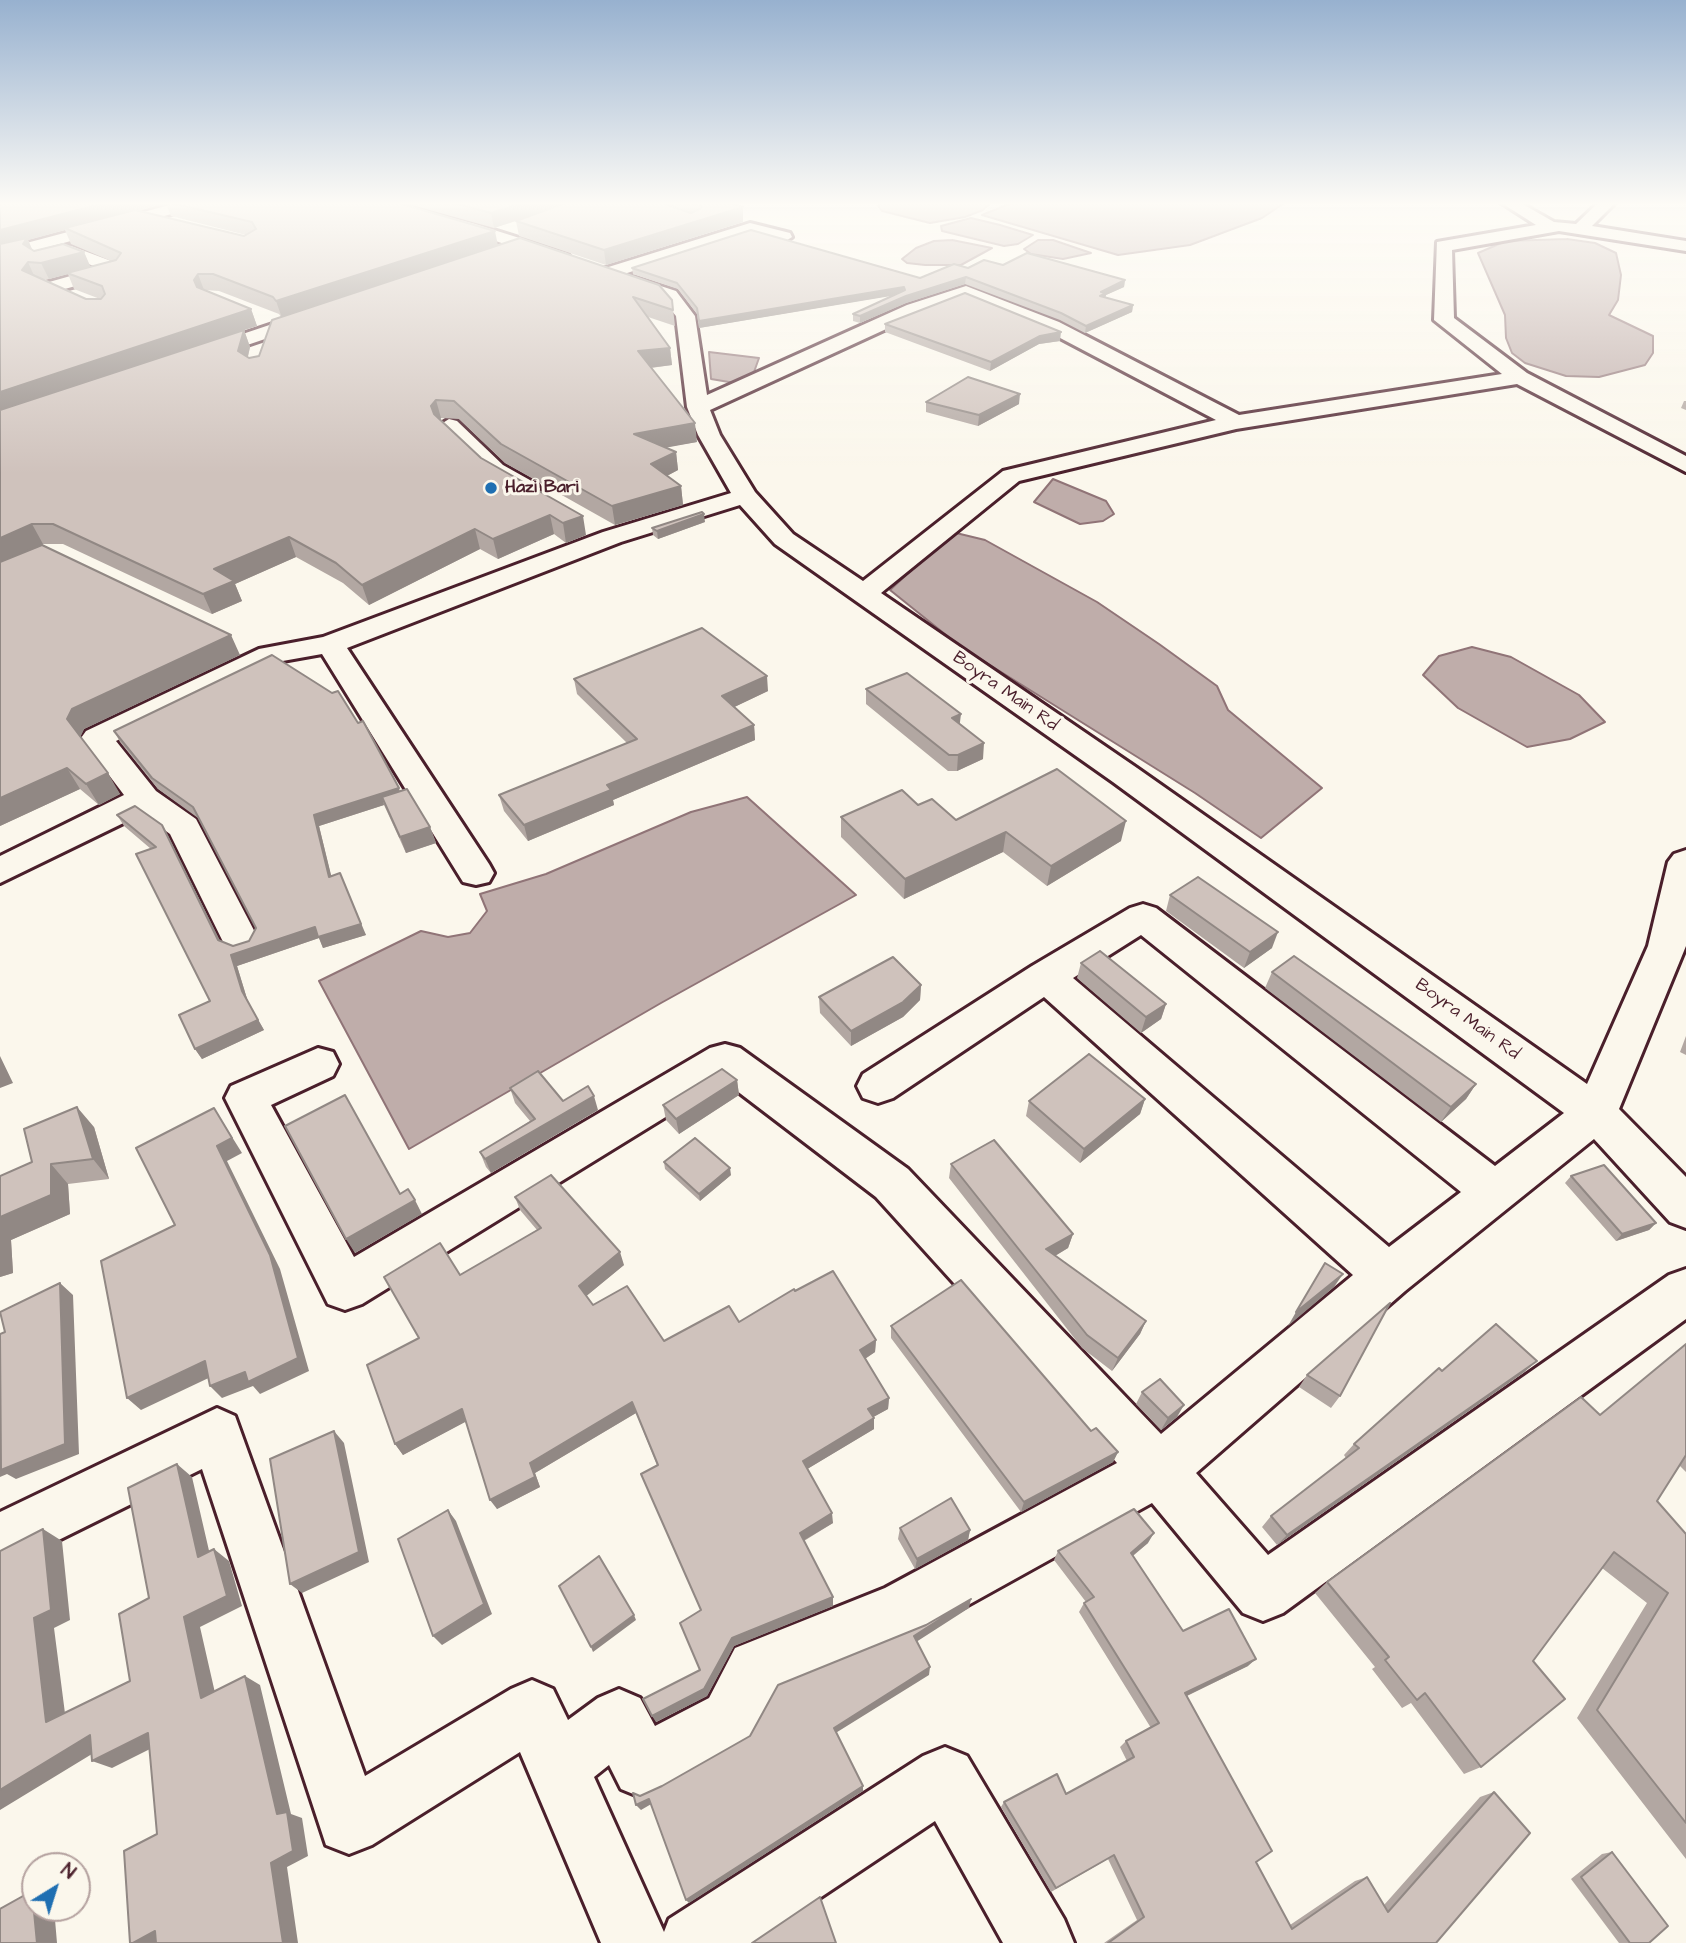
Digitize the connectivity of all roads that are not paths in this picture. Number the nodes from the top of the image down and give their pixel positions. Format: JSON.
{"nodes":[{"id":1,"x":60,"y":293,"type":"edge"},
{"id":2,"x":663,"y":293,"type":"edge"},
{"id":3,"x":964,"y":293,"type":"edge"},
{"id":4,"x":968,"y":293,"type":"edge"},
{"id":5,"x":1444,"y":293,"type":"edge"},
{"id":6,"x":80,"y":301,"type":"edge"},
{"id":7,"x":333,"y":310,"type":"edge"},
{"id":8,"x":264,"y":323,"type":"junction"},
{"id":9,"x":261,"y":355,"type":"edge"},
{"id":10,"x":179,"y":362,"type":"edge"},
{"id":11,"x":1520,"y":377,"type":"junction"},
{"id":12,"x":698,"y":407,"type":"junction"},
{"id":13,"x":1236,"y":422,"type":"junction"},
{"id":14,"x":449,"y":426,"type":"edge"},
{"id":15,"x":1686,"y":465,"type":"edge"},
{"id":16,"x":745,"y":496,"type":"junction"},
{"id":17,"x":553,"y":504,"type":"edge"},
{"id":18,"x":863,"y":594,"type":"junction"},
{"id":19,"x":233,"y":638,"type":"dead end"},
{"id":20,"x":330,"y":644,"type":"junction"},
{"id":21,"x":269,"y":655,"type":"junction"},
{"id":22,"x":144,"y":799,"type":"junction"},
{"id":23,"x":0,"y":871,"type":"edge"},
{"id":24,"x":476,"y":873,"type":"dead end"},
{"id":25,"x":1684,"y":880,"type":"edge"},
{"id":26,"x":240,"y":940,"type":"dead end"},
{"id":27,"x":1046,"y":976,"type":"junction"},
{"id":28,"x":318,"y":1063,"type":"dead end"},
{"id":29,"x":878,"y":1086,"type":"dead end"},
{"id":30,"x":1597,"y":1113,"type":"junction"},
{"id":31,"x":1496,"y":1193,"type":"junction"},
{"id":32,"x":1686,"y":1208,"type":"edge"},
{"id":33,"x":1388,"y":1276,"type":"junction"},
{"id":34,"x":1686,"y":1291,"type":"edge"},
{"id":35,"x":1159,"y":1471,"type":"junction"},
{"id":36,"x":0,"y":1541,"type":"edge"},
{"id":37,"x":556,"y":1767,"type":"junction"},
{"id":38,"x":635,"y":1943,"type":"edge"},
{"id":39,"x":693,"y":1943,"type":"edge"},
{"id":40,"x":1040,"y":1943,"type":"edge"}],
"edges":[{"from":1,"to":6,"type":"street"},
{"from":2,"to":12,"type":"street","name":"Boyra Main Rd"},
{"from":3,"to":12,"type":"street"},
{"from":4,"to":13,"type":"street"},
{"from":5,"to":11,"type":"street"},
{"from":7,"to":8,"type":"street"},
{"from":8,"to":9,"type":"street"},
{"from":8,"to":10,"type":"street"},
{"from":11,"to":13,"type":"street"},
{"from":11,"to":15,"type":"street"},
{"from":12,"to":16,"type":"street","name":"Boyra Main Rd"},
{"from":13,"to":18,"type":"street"},
{"from":14,"to":17,"type":"street"},
{"from":16,"to":18,"type":"street","name":"Boyra Main Rd"},
{"from":16,"to":20,"type":"street"},
{"from":18,"to":30,"type":"street","name":"Boyra Main Rd"},
{"from":19,"to":21,"type":"street"},
{"from":20,"to":21,"type":"street"},
{"from":20,"to":24,"type":"street"},
{"from":21,"to":22,"type":"street"},
{"from":22,"to":23,"type":"street"},
{"from":22,"to":26,"type":"street"},
{"from":25,"to":30,"type":"street"},
{"from":27,"to":29,"type":"street"},
{"from":27,"to":31,"type":"street"},
{"from":27,"to":33,"type":"street"},
{"from":28,"to":35,"type":"street"},
{"from":30,"to":31,"type":"street"},
{"from":30,"to":32,"type":"street","name":"Boyra Main Rd"},
{"from":31,"to":33,"type":"street"},
{"from":33,"to":35,"type":"street"},
{"from":34,"to":35,"type":"street"},
{"from":35,"to":37,"type":"street"},
{"from":36,"to":37,"type":"street"},
{"from":37,"to":38,"type":"street"},
{"from":39,"to":40,"type":"street"}]}
